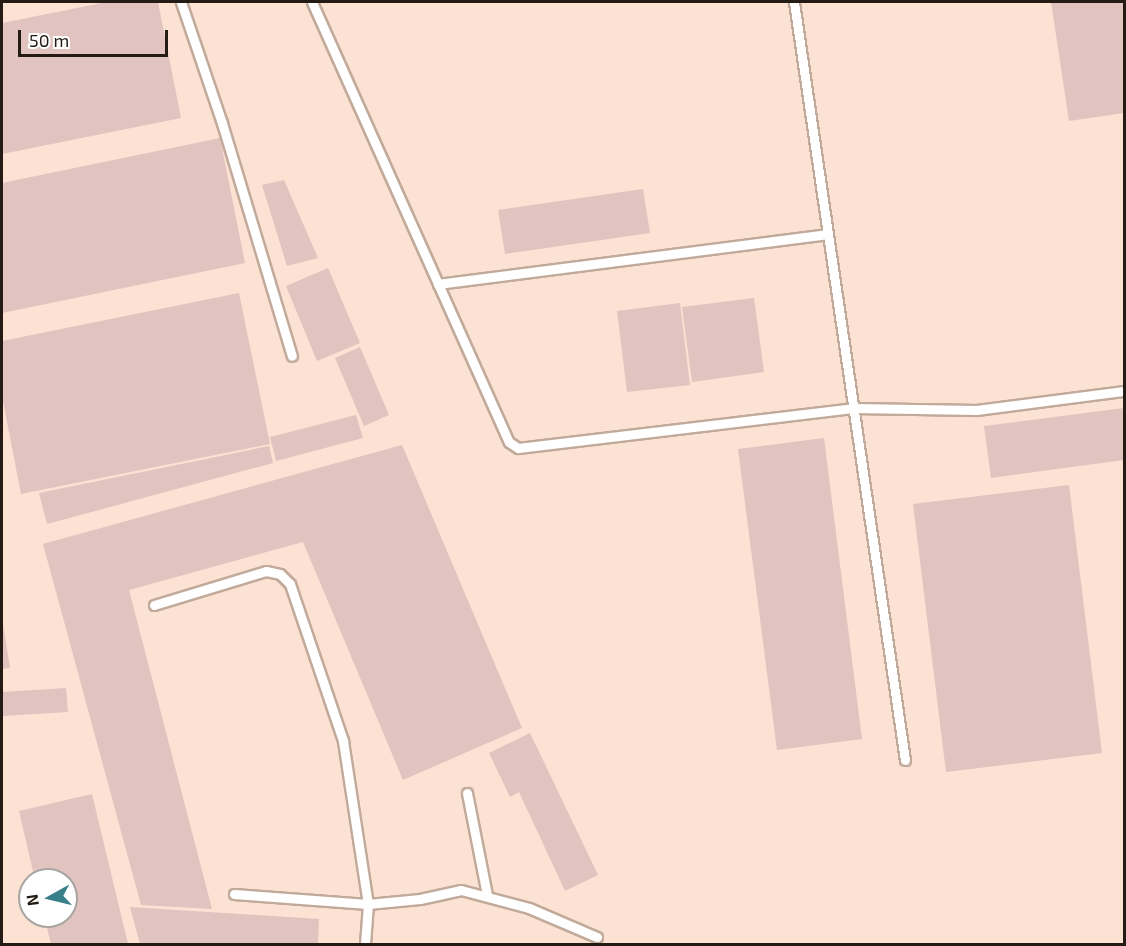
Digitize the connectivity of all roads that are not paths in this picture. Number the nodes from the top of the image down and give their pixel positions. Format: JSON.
{"nodes":[{"id":1,"x":181,"y":2,"type":"edge"},
{"id":2,"x":312,"y":2,"type":"edge"},
{"id":3,"x":794,"y":2,"type":"edge"},
{"id":4,"x":828,"y":234,"type":"junction"},
{"id":5,"x":438,"y":284,"type":"junction"},
{"id":6,"x":292,"y":356,"type":"dead end"},
{"id":7,"x":1125,"y":391,"type":"edge"},
{"id":8,"x":854,"y":408,"type":"junction"},
{"id":9,"x":154,"y":605,"type":"dead end"},
{"id":10,"x":905,"y":760,"type":"dead end"},
{"id":11,"x":467,"y":793,"type":"dead end"},
{"id":12,"x":234,"y":894,"type":"dead end"},
{"id":13,"x":487,"y":895,"type":"junction"},
{"id":14,"x":368,"y":904,"type":"junction"},
{"id":15,"x":597,"y":937,"type":"dead end"},
{"id":16,"x":365,"y":945,"type":"edge"}],
"edges":[{"from":1,"to":6,"type":"lane"},
{"from":2,"to":5,"type":"lane"},
{"from":3,"to":4,"type":"lane"},
{"from":4,"to":5,"type":"lane"},
{"from":4,"to":8,"type":"lane"},
{"from":5,"to":8,"type":"lane"},
{"from":7,"to":8,"type":"lane"},
{"from":8,"to":10,"type":"lane"},
{"from":9,"to":14,"type":"lane"},
{"from":11,"to":13,"type":"lane"},
{"from":12,"to":14,"type":"lane"},
{"from":13,"to":14,"type":"lane"},
{"from":13,"to":15,"type":"lane"},
{"from":14,"to":16,"type":"lane"}]}
